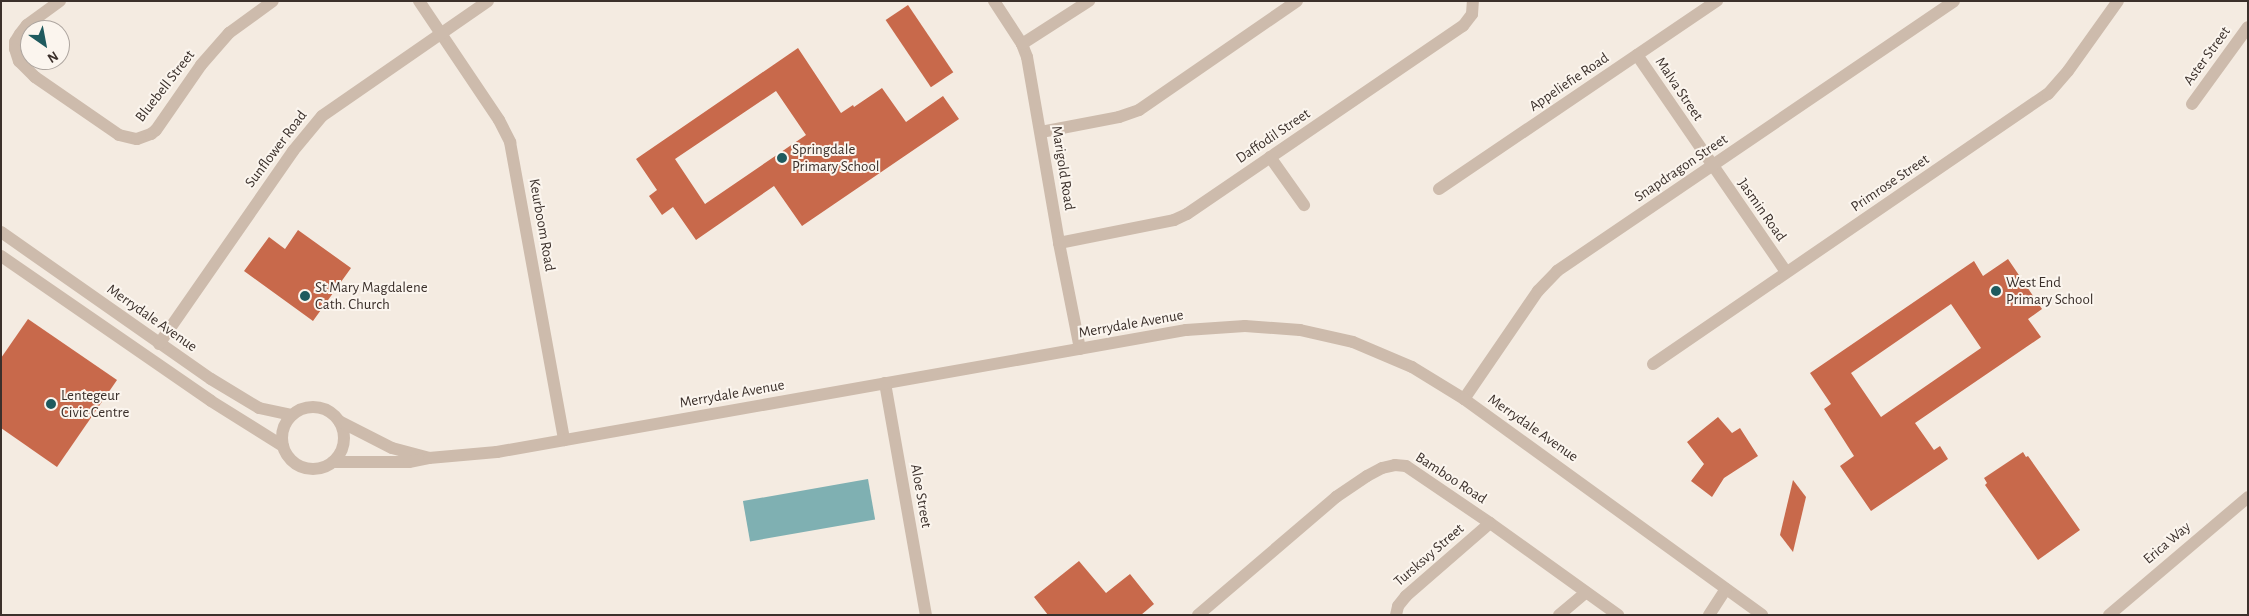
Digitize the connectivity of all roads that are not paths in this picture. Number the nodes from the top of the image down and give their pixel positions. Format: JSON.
{"nodes":[{"id":1,"x":60,"y":1,"type":"edge"},
{"id":2,"x":273,"y":1,"type":"edge"},
{"id":3,"x":419,"y":1,"type":"edge"},
{"id":4,"x":488,"y":1,"type":"edge"},
{"id":5,"x":994,"y":1,"type":"edge"},
{"id":6,"x":1089,"y":1,"type":"edge"},
{"id":7,"x":1297,"y":1,"type":"edge"},
{"id":8,"x":1473,"y":1,"type":"edge"},
{"id":9,"x":1717,"y":1,"type":"edge"},
{"id":10,"x":1954,"y":1,"type":"edge"},
{"id":11,"x":2118,"y":1,"type":"edge"},
{"id":12,"x":2248,"y":27,"type":"edge"},
{"id":13,"x":441,"y":33,"type":"junction"},
{"id":14,"x":1022,"y":44,"type":"junction"},
{"id":15,"x":1637,"y":55,"type":"junction"},
{"id":16,"x":2192,"y":104,"type":"dead end"},
{"id":17,"x":1041,"y":132,"type":"junction"},
{"id":18,"x":1270,"y":157,"type":"junction"},
{"id":19,"x":1712,"y":167,"type":"junction"},
{"id":20,"x":1439,"y":189,"type":"dead end"},
{"id":21,"x":1304,"y":205,"type":"dead end"},
{"id":22,"x":1,"y":232,"type":"edge"},
{"id":23,"x":1058,"y":242,"type":"junction"},
{"id":24,"x":1,"y":256,"type":"edge"},
{"id":25,"x":1786,"y":272,"type":"junction"},
{"id":26,"x":159,"y":344,"type":"junction"},
{"id":27,"x":1080,"y":349,"type":"junction"},
{"id":28,"x":1653,"y":364,"type":"dead end"},
{"id":29,"x":886,"y":383,"type":"junction"},
{"id":30,"x":1464,"y":399,"type":"junction"},
{"id":31,"x":292,"y":415,"type":"junction"},
{"id":32,"x":339,"y":421,"type":"junction"},
{"id":33,"x":564,"y":440,"type":"junction"},
{"id":34,"x":283,"y":446,"type":"junction"},
{"id":35,"x":429,"y":458,"type":"junction"},
{"id":36,"x":333,"y":462,"type":"junction"},
{"id":37,"x":2248,"y":497,"type":"edge"},
{"id":38,"x":1490,"y":523,"type":"junction"},
{"id":39,"x":1726,"y":589,"type":"junction"},
{"id":40,"x":1586,"y":592,"type":"junction"},
{"id":41,"x":926,"y":615,"type":"edge"},
{"id":42,"x":1198,"y":615,"type":"edge"},
{"id":43,"x":1396,"y":615,"type":"edge"},
{"id":44,"x":1559,"y":615,"type":"edge"},
{"id":45,"x":1618,"y":615,"type":"edge"},
{"id":46,"x":1709,"y":615,"type":"edge"},
{"id":47,"x":1762,"y":615,"type":"edge"},
{"id":48,"x":2109,"y":615,"type":"edge"}],
"edges":[{"from":1,"to":2,"type":"street","name":"Bluebell Street"},
{"from":3,"to":13,"type":"street","name":"Keurboom Road"},
{"from":4,"to":13,"type":"street","name":"Sunflower Road"},
{"from":5,"to":14,"type":"street","name":"Marigold Road"},
{"from":6,"to":14,"type":"street"},
{"from":7,"to":17,"type":"street"},
{"from":8,"to":18,"type":"street","name":"Daffodil Street"},
{"from":9,"to":15,"type":"street","name":"Appeliefie Road"},
{"from":10,"to":19,"type":"street","name":"Snapdragon Street"},
{"from":11,"to":25,"type":"street","name":"Primrose Street"},
{"from":12,"to":16,"type":"street","name":"Aster Street"},
{"from":13,"to":26,"type":"street","name":"Sunflower Road"},
{"from":13,"to":33,"type":"street","name":"Keurboom Road"},
{"from":14,"to":17,"type":"street","name":"Marigold Road"},
{"from":15,"to":19,"type":"street","name":"Malva Street"},
{"from":15,"to":20,"type":"street","name":"Appeliefie Road"},
{"from":17,"to":23,"type":"street","name":"Marigold Road"},
{"from":18,"to":21,"type":"street"},
{"from":18,"to":23,"type":"street","name":"Daffodil Street"},
{"from":19,"to":25,"type":"street","name":"Jasmin Road"},
{"from":19,"to":30,"type":"street","name":"Snapdragon Street"},
{"from":22,"to":26,"type":"street","name":"Merrydale Avenue"},
{"from":23,"to":27,"type":"street","name":"Marigold Road"},
{"from":24,"to":34,"type":"street"},
{"from":25,"to":28,"type":"street","name":"Primrose Street"},
{"from":26,"to":31,"type":"street","name":"Merrydale Avenue"},
{"from":27,"to":29,"type":"street","name":"Merrydale Avenue"},
{"from":27,"to":30,"type":"street","name":"Merrydale Avenue"},
{"from":29,"to":33,"type":"street","name":"Merrydale Avenue"},
{"from":29,"to":41,"type":"street","name":"Aloe Street"},
{"from":30,"to":39,"type":"street","name":"Merrydale Avenue"},
{"from":31,"to":32,"type":"street"},
{"from":31,"to":34,"type":"street"},
{"from":32,"to":35,"type":"street","name":"Merrydale Avenue"},
{"from":32,"to":36,"type":"street"},
{"from":33,"to":35,"type":"street","name":"Merrydale Avenue"},
{"from":34,"to":36,"type":"street"},
{"from":35,"to":36,"type":"street","name":"Merrydale Avenue"},
{"from":37,"to":48,"type":"street","name":"Erica Way"},
{"from":38,"to":40,"type":"street","name":"Bamboo Road"},
{"from":38,"to":42,"type":"street","name":"Bamboo Road"},
{"from":38,"to":43,"type":"street","name":"Tursksvy Street"},
{"from":39,"to":46,"type":"street"},
{"from":39,"to":47,"type":"street","name":"Merrydale Avenue"},
{"from":40,"to":44,"type":"street"},
{"from":40,"to":45,"type":"street","name":"Bamboo Road"}]}
